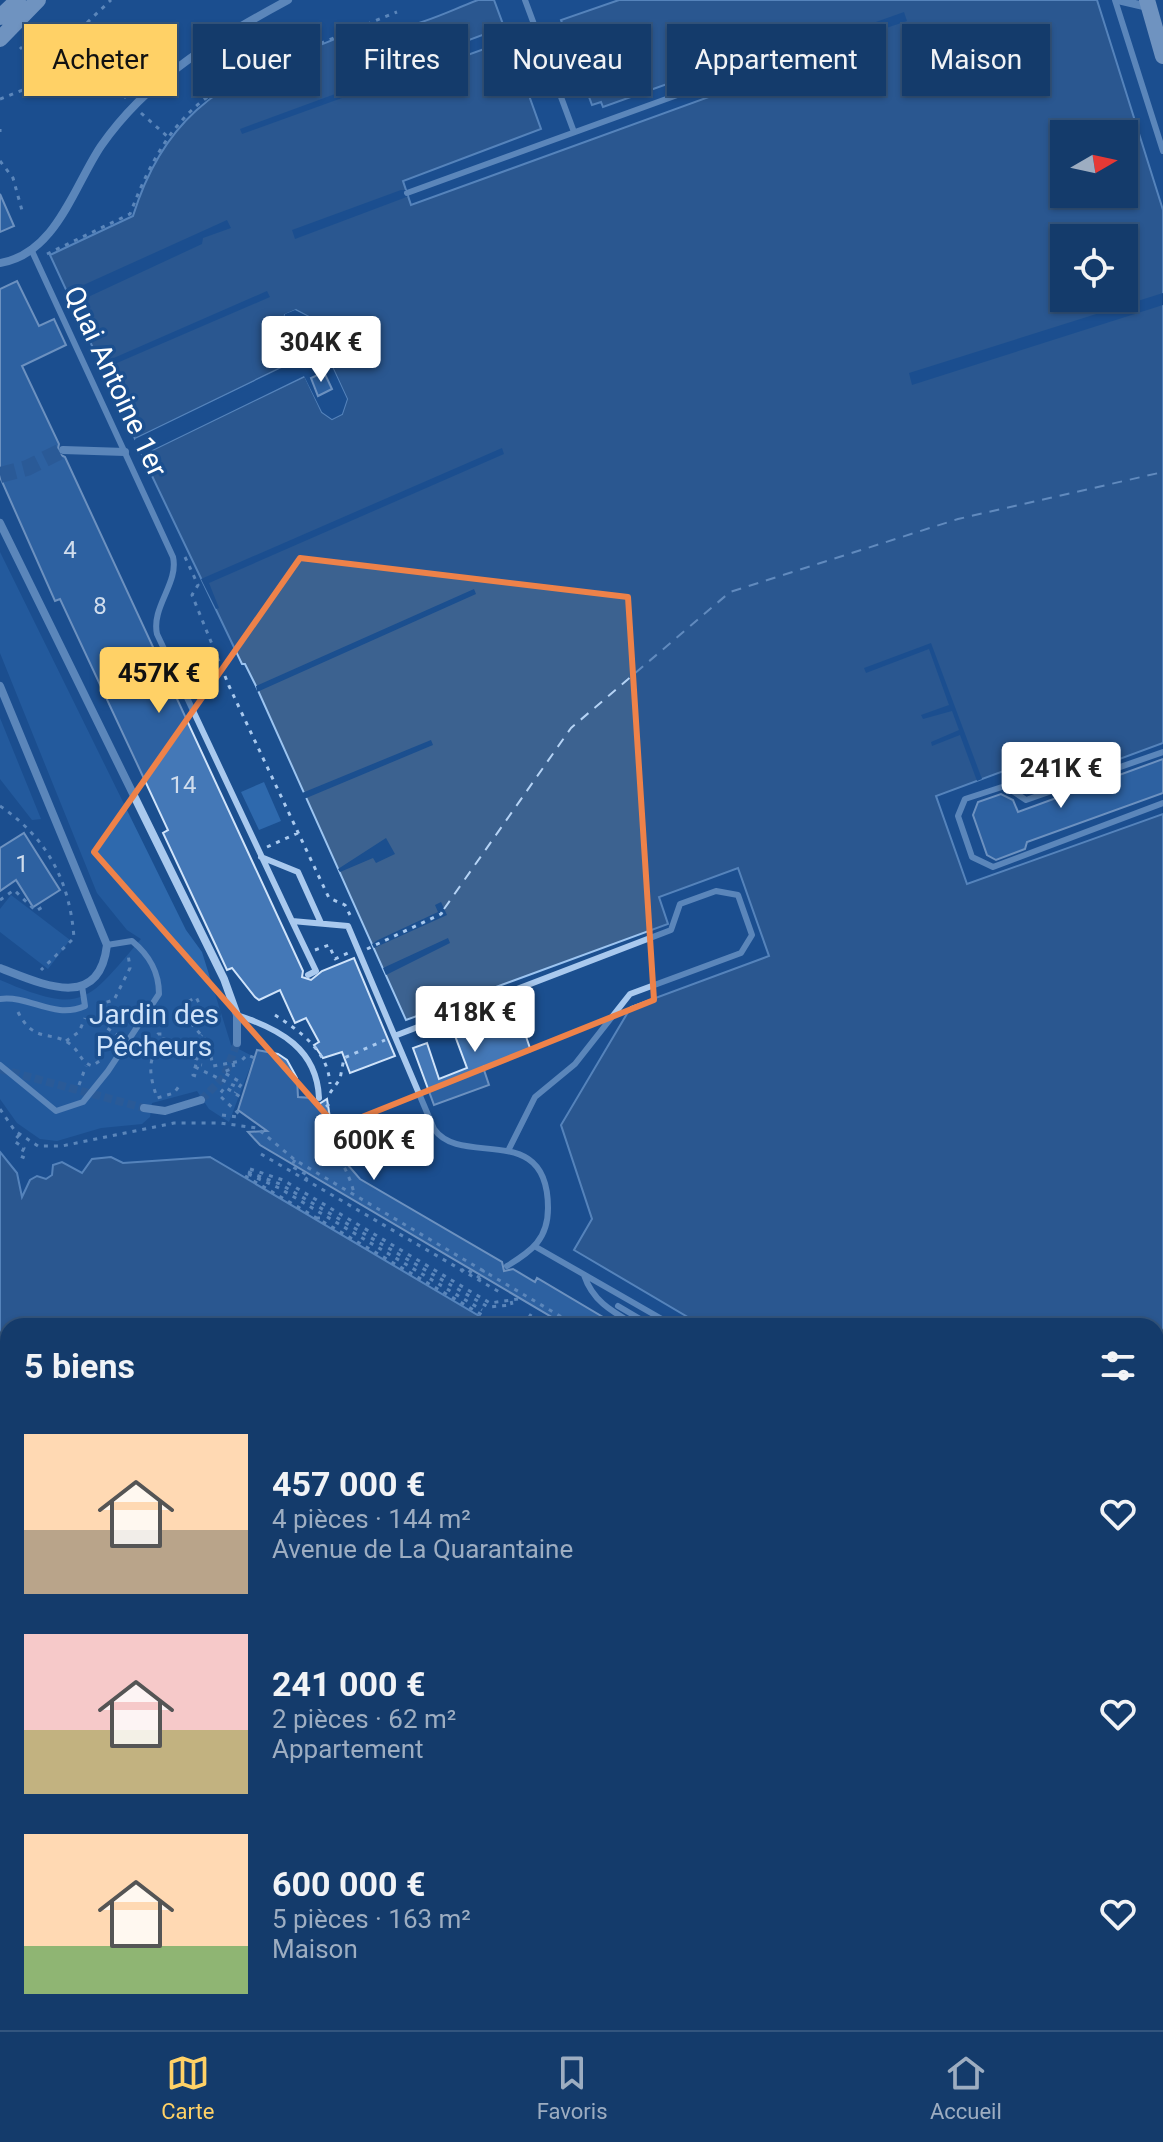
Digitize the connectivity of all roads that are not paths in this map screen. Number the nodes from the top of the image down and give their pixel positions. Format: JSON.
{"nodes":[{"id":1,"x":18,"y":0,"type":"edge"},
{"id":2,"x":38,"y":0,"type":"edge"},
{"id":3,"x":288,"y":0,"type":"edge"},
{"id":4,"x":525,"y":0,"type":"edge"},
{"id":5,"x":1116,"y":0,"type":"edge"},
{"id":6,"x":1148,"y":4,"type":"edge"},
{"id":7,"x":0,"y":17,"type":"edge"},
{"id":8,"x":17,"y":24,"type":"junction"},
{"id":9,"x":0,"y":39,"type":"edge"},
{"id":10,"x":0,"y":51,"type":"edge"},
{"id":11,"x":1163,"y":56,"type":"edge"},
{"id":12,"x":674,"y":96,"type":"edge"},
{"id":13,"x":574,"y":132,"type":"junction"},
{"id":14,"x":1163,"y":151,"type":"edge"},
{"id":15,"x":407,"y":193,"type":"dead end"},
{"id":16,"x":31,"y":249,"type":"junction"},
{"id":17,"x":0,"y":263,"type":"edge"},
{"id":18,"x":63,"y":450,"type":"tunnel mouth"},
{"id":19,"x":125,"y":452,"type":"junction"},
{"id":20,"x":0,"y":523,"type":"edge"},
{"id":21,"x":0,"y":686,"type":"edge"},
{"id":22,"x":1163,"y":752,"type":"edge"},
{"id":23,"x":1163,"y":803,"type":"edge"},
{"id":24,"x":260,"y":854,"type":"junction"},
{"id":25,"x":292,"y":921,"type":"junction"},
{"id":26,"x":321,"y":923,"type":"junction"},
{"id":27,"x":107,"y":945,"type":"junction"},
{"id":28,"x":0,"y":968,"type":"edge"},
{"id":29,"x":308,"y":975,"type":"dead end"},
{"id":30,"x":82,"y":986,"type":"junction"},
{"id":31,"x":0,"y":999,"type":"edge"},
{"id":32,"x":237,"y":1015,"type":"junction"},
{"id":33,"x":397,"y":1035,"type":"junction"},
{"id":34,"x":237,"y":1043,"type":"tunnel mouth"},
{"id":35,"x":0,"y":1065,"type":"edge"},
{"id":36,"x":319,"y":1098,"type":"dead end"},
{"id":37,"x":201,"y":1100,"type":"tunnel mouth"},
{"id":38,"x":144,"y":1108,"type":"tunnel mouth"},
{"id":39,"x":509,"y":1149,"type":"junction"},
{"id":40,"x":536,"y":1247,"type":"junction"},
{"id":41,"x":507,"y":1266,"type":"dead end"},
{"id":42,"x":584,"y":1274,"type":"junction"},
{"id":43,"x":618,"y":1306,"type":"dead end"},
{"id":44,"x":624,"y":1318,"type":"edge"},
{"id":45,"x":638,"y":1318,"type":"edge"},
{"id":46,"x":660,"y":1318,"type":"edge"}],
"edges":[{"from":1,"to":7,"type":"main road"},
{"from":2,"to":8,"type":"main road"},
{"from":3,"to":16,"type":"street"},
{"from":4,"to":13,"type":"lane"},
{"from":5,"to":6,"type":"street"},
{"from":5,"to":14,"type":"lane"},
{"from":6,"to":11,"type":"main road"},
{"from":8,"to":9,"type":"main road"},
{"from":8,"to":10,"type":"main road"},
{"from":12,"to":13,"type":"lane"},
{"from":13,"to":15,"type":"lane"},
{"from":16,"to":17,"type":"street"},
{"from":16,"to":19,"type":"lane","name":"Quai Antoine 1er"},
{"from":18,"to":19,"type":"street"},
{"from":19,"to":24,"type":"lane","name":"Quai Antoine 1er"},
{"from":20,"to":32,"type":"street"},
{"from":21,"to":27,"type":"street"},
{"from":22,"to":23,"type":"lane"},
{"from":24,"to":25,"type":"lane"},
{"from":24,"to":26,"type":"lane"},
{"from":25,"to":26,"type":"lane"},
{"from":25,"to":29,"type":"lane"},
{"from":26,"to":33,"type":"lane"},
{"from":27,"to":30,"type":"street"},
{"from":27,"to":35,"type":"lane"},
{"from":28,"to":30,"type":"street"},
{"from":30,"to":31,"type":"lane"},
{"from":32,"to":34,"type":"street"},
{"from":32,"to":36,"type":"lane"},
{"from":33,"to":39,"type":"lane"},
{"from":33,"to":39,"type":"lane"},
{"from":37,"to":38,"type":"street"},
{"from":39,"to":40,"type":"lane"},
{"from":40,"to":41,"type":"lane"},
{"from":40,"to":42,"type":"lane"},
{"from":42,"to":44,"type":"lane"},
{"from":42,"to":46,"type":"lane"},
{"from":43,"to":45,"type":"lane"}]}
